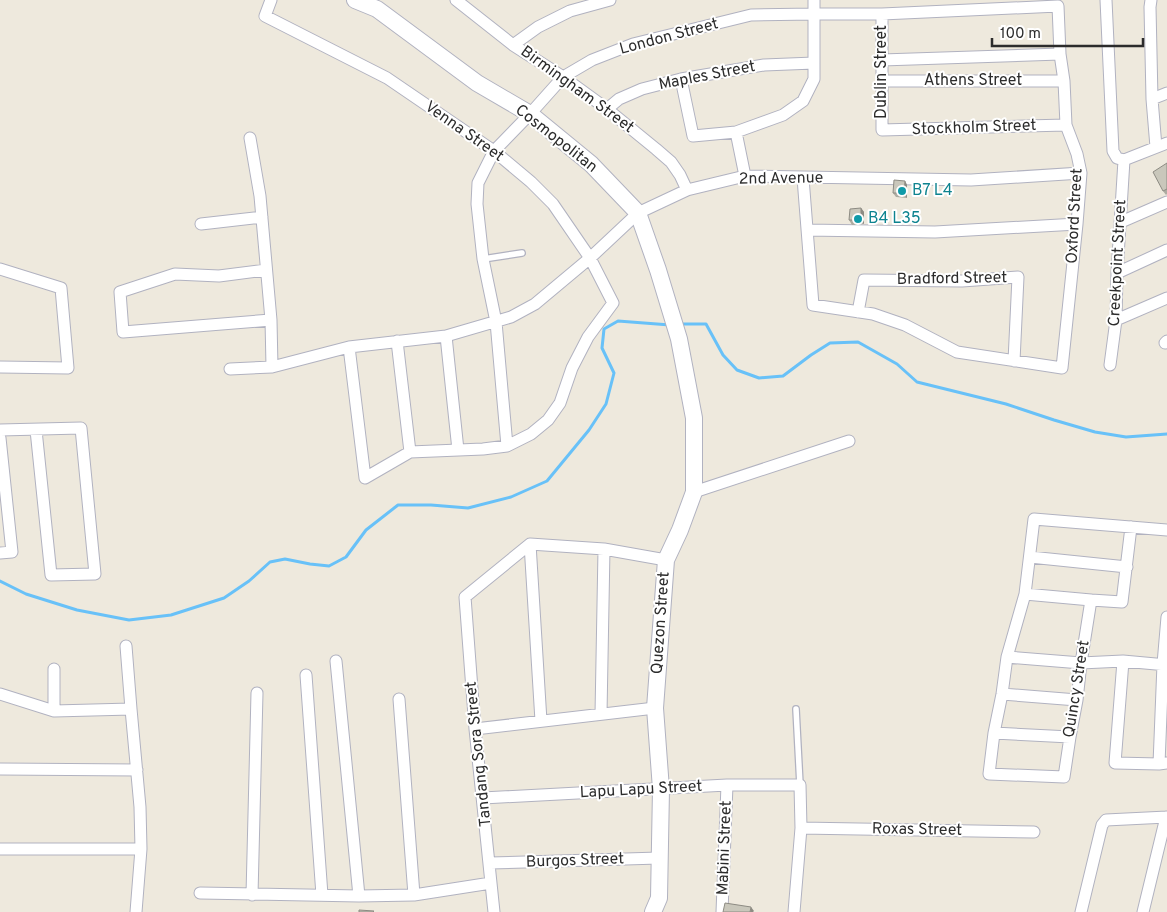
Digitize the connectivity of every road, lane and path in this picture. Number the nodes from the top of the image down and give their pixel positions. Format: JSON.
{"nodes":[{"id":1,"x":271,"y":0,"type":"edge"},
{"id":2,"x":355,"y":0,"type":"edge"},
{"id":3,"x":456,"y":0,"type":"edge"},
{"id":4,"x":610,"y":0,"type":"edge"},
{"id":5,"x":814,"y":0,"type":"edge"},
{"id":6,"x":1106,"y":0,"type":"edge"},
{"id":7,"x":1152,"y":0,"type":"edge"},
{"id":8,"x":1058,"y":6,"type":"joint"},
{"id":9,"x":814,"y":14,"type":"junction"},
{"id":10,"x":882,"y":14,"type":"junction"},
{"id":11,"x":513,"y":45,"type":"junction"},
{"id":12,"x":1060,"y":54,"type":"junction"},
{"id":13,"x":882,"y":60,"type":"junction"},
{"id":14,"x":814,"y":63,"type":"junction"},
{"id":15,"x":563,"y":77,"type":"junction"},
{"id":16,"x":681,"y":79,"type":"junction"},
{"id":17,"x":882,"y":81,"type":"junction"},
{"id":18,"x":1064,"y":81,"type":"junction"},
{"id":19,"x":1167,"y":93,"type":"edge"},
{"id":20,"x":1152,"y":98,"type":"junction"},
{"id":21,"x":607,"y":109,"type":"junction"},
{"id":22,"x":530,"y":114,"type":"junction"},
{"id":23,"x":1066,"y":125,"type":"junction"},
{"id":24,"x":882,"y":130,"type":"joint"},
{"id":25,"x":736,"y":132,"type":"junction"},
{"id":26,"x":250,"y":138,"type":"dead end"},
{"id":27,"x":1162,"y":145,"type":"edge"},
{"id":28,"x":494,"y":152,"type":"junction"},
{"id":29,"x":1124,"y":160,"type":"junction"},
{"id":30,"x":1081,"y":173,"type":"junction"},
{"id":31,"x":745,"y":176,"type":"junction"},
{"id":32,"x":803,"y":178,"type":"junction"},
{"id":33,"x":687,"y":190,"type":"junction"},
{"id":34,"x":1167,"y":202,"type":"edge"},
{"id":35,"x":638,"y":213,"type":"junction"},
{"id":36,"x":262,"y":217,"type":"junction"},
{"id":37,"x":1121,"y":222,"type":"junction"},
{"id":38,"x":201,"y":224,"type":"dead end"},
{"id":39,"x":1077,"y":224,"type":"junction"},
{"id":40,"x":807,"y":230,"type":"junction"},
{"id":41,"x":1167,"y":250,"type":"edge"},
{"id":42,"x":522,"y":253,"type":"dead end"},
{"id":43,"x":590,"y":258,"type":"junction"},
{"id":44,"x":483,"y":259,"type":"junction"},
{"id":45,"x":0,"y":269,"type":"edge"},
{"id":46,"x":266,"y":270,"type":"junction"},
{"id":47,"x":1117,"y":273,"type":"junction"},
{"id":48,"x":1167,"y":298,"type":"edge"},
{"id":49,"x":858,"y":312,"type":"junction"},
{"id":50,"x":271,"y":320,"type":"junction"},
{"id":51,"x":1116,"y":320,"type":"junction"},
{"id":52,"x":496,"y":322,"type":"junction"},
{"id":53,"x":446,"y":336,"type":"junction"},
{"id":54,"x":679,"y":339,"type":"joint"},
{"id":55,"x":397,"y":341,"type":"junction"},
{"id":56,"x":349,"y":347,"type":"junction"},
{"id":57,"x":1014,"y":361,"type":"junction"},
{"id":58,"x":1110,"y":365,"type":"dead end"},
{"id":59,"x":0,"y":367,"type":"edge"},
{"id":60,"x":272,"y":367,"type":"junction"},
{"id":61,"x":230,"y":369,"type":"dead end"},
{"id":62,"x":0,"y":430,"type":"edge"},
{"id":63,"x":36,"y":430,"type":"junction"},
{"id":64,"x":0,"y":438,"type":"edge"},
{"id":65,"x":849,"y":441,"type":"dead end"},
{"id":66,"x":507,"y":446,"type":"junction"},
{"id":67,"x":458,"y":450,"type":"junction"},
{"id":68,"x":410,"y":452,"type":"junction"},
{"id":69,"x":694,"y":492,"type":"junction"},
{"id":70,"x":1131,"y":527,"type":"junction"},
{"id":71,"x":1167,"y":530,"type":"edge"},
{"id":72,"x":530,"y":544,"type":"junction"},
{"id":73,"x":604,"y":549,"type":"junction"},
{"id":74,"x":0,"y":553,"type":"edge"},
{"id":75,"x":1030,"y":557,"type":"junction"},
{"id":76,"x":666,"y":560,"type":"junction"},
{"id":77,"x":1127,"y":567,"type":"junction"},
{"id":78,"x":1025,"y":594,"type":"junction"},
{"id":79,"x":1091,"y":600,"type":"junction"},
{"id":80,"x":1167,"y":617,"type":"edge"},
{"id":81,"x":126,"y":646,"type":"dead end"},
{"id":82,"x":1007,"y":657,"type":"junction"},
{"id":83,"x":336,"y":661,"type":"dead end"},
{"id":84,"x":1123,"y":661,"type":"junction"},
{"id":85,"x":1081,"y":664,"type":"junction"},
{"id":86,"x":1165,"y":664,"type":"edge"},
{"id":87,"x":54,"y":669,"type":"dead end"},
{"id":88,"x":306,"y":675,"type":"dead end"},
{"id":89,"x":257,"y":693,"type":"dead end"},
{"id":90,"x":0,"y":694,"type":"edge"},
{"id":91,"x":1002,"y":694,"type":"junction"},
{"id":92,"x":399,"y":699,"type":"dead end"},
{"id":93,"x":1077,"y":700,"type":"junction"},
{"id":94,"x":656,"y":708,"type":"junction"},
{"id":95,"x":130,"y":709,"type":"junction"},
{"id":96,"x":796,"y":709,"type":"dead end"},
{"id":97,"x":54,"y":711,"type":"junction"},
{"id":98,"x":602,"y":714,"type":"junction"},
{"id":99,"x":541,"y":722,"type":"junction"},
{"id":100,"x":475,"y":729,"type":"junction"},
{"id":101,"x":994,"y":733,"type":"junction"},
{"id":102,"x":1070,"y":737,"type":"junction"},
{"id":103,"x":1163,"y":764,"type":"edge"},
{"id":104,"x":0,"y":769,"type":"edge"},
{"id":105,"x":137,"y":770,"type":"junction"},
{"id":106,"x":727,"y":785,"type":"junction"},
{"id":107,"x":800,"y":785,"type":"junction"},
{"id":108,"x":661,"y":789,"type":"junction"},
{"id":109,"x":483,"y":798,"type":"junction"},
{"id":110,"x":1167,"y":817,"type":"edge"},
{"id":111,"x":801,"y":828,"type":"junction"},
{"id":112,"x":1034,"y":832,"type":"dead end"},
{"id":113,"x":0,"y":849,"type":"edge"},
{"id":114,"x":141,"y":849,"type":"junction"},
{"id":115,"x":660,"y":858,"type":"junction"},
{"id":116,"x":490,"y":863,"type":"junction"},
{"id":117,"x":491,"y":883,"type":"junction"},
{"id":118,"x":200,"y":893,"type":"dead end"},
{"id":119,"x":252,"y":894,"type":"junction"},
{"id":120,"x":414,"y":895,"type":"junction"},
{"id":121,"x":322,"y":896,"type":"junction"},
{"id":122,"x":359,"y":896,"type":"junction"},
{"id":123,"x":136,"y":912,"type":"edge"},
{"id":124,"x":494,"y":912,"type":"edge"},
{"id":125,"x":653,"y":912,"type":"edge"},
{"id":126,"x":722,"y":912,"type":"edge"},
{"id":127,"x":794,"y":912,"type":"edge"},
{"id":128,"x":1081,"y":912,"type":"edge"},
{"id":129,"x":1143,"y":912,"type":"edge"}],
"edges":[{"from":1,"to":28,"type":"street","name":"Venna Street"},
{"from":2,"to":22,"type":"street","name":"Cosmopolitan"},
{"from":3,"to":11,"type":"street","name":"Birmingham Street"},
{"from":4,"to":11,"type":"street"},
{"from":5,"to":9,"type":"street"},
{"from":6,"to":29,"type":"street"},
{"from":7,"to":20,"type":"street"},
{"from":8,"to":10,"type":"street","name":"London Street"},
{"from":8,"to":12,"type":"street","name":"Oxford Street"},
{"from":9,"to":10,"type":"street","name":"London Street"},
{"from":9,"to":14,"type":"street"},
{"from":9,"to":15,"type":"street","name":"London Street"},
{"from":10,"to":13,"type":"street","name":"Dublin Street"},
{"from":11,"to":15,"type":"street","name":"Birmingham Street"},
{"from":12,"to":13,"type":"street"},
{"from":12,"to":18,"type":"street","name":"Oxford Street"},
{"from":13,"to":17,"type":"street","name":"Dublin Street"},
{"from":14,"to":16,"type":"street","name":"Maples Street"},
{"from":14,"to":25,"type":"street"},
{"from":15,"to":21,"type":"street","name":"Birmingham Street"},
{"from":15,"to":22,"type":"street","name":"London Street"},
{"from":16,"to":21,"type":"street","name":"Maples Street"},
{"from":16,"to":25,"type":"street"},
{"from":17,"to":18,"type":"street","name":"Athens Street"},
{"from":17,"to":24,"type":"street","name":"Dublin Street"},
{"from":18,"to":23,"type":"street","name":"Oxford Street"},
{"from":19,"to":20,"type":"street"},
{"from":20,"to":27,"type":"street"},
{"from":21,"to":33,"type":"street","name":"Birmingham Street"},
{"from":22,"to":28,"type":"street","name":"London Street"},
{"from":22,"to":35,"type":"street","name":"Cosmopolitan"},
{"from":23,"to":24,"type":"street","name":"Stockholm Street"},
{"from":23,"to":30,"type":"street","name":"Oxford Street"},
{"from":25,"to":31,"type":"street"},
{"from":26,"to":36,"type":"street"},
{"from":27,"to":29,"type":"street"},
{"from":28,"to":43,"type":"street","name":"Venna Street"},
{"from":28,"to":44,"type":"street","name":"London Street"},
{"from":29,"to":37,"type":"street","name":"Creekpoint Street"},
{"from":30,"to":32,"type":"street","name":"2nd Avenue"},
{"from":30,"to":39,"type":"street","name":"Oxford Street"},
{"from":31,"to":32,"type":"street","name":"2nd Avenue"},
{"from":31,"to":33,"type":"street","name":"2nd Avenue"},
{"from":32,"to":40,"type":"street"},
{"from":33,"to":35,"type":"street","name":"2nd Avenue"},
{"from":34,"to":37,"type":"street"},
{"from":35,"to":43,"type":"street","name":"2nd Avenue"},
{"from":35,"to":54,"type":"street","name":"Cosmopolitan"},
{"from":36,"to":38,"type":"street"},
{"from":36,"to":46,"type":"street"},
{"from":37,"to":47,"type":"street","name":"Creekpoint Street"},
{"from":39,"to":40,"type":"street"},
{"from":39,"to":57,"type":"street","name":"Oxford Street"},
{"from":40,"to":49,"type":"street"},
{"from":41,"to":47,"type":"street"},
{"from":42,"to":44,"type":"lane"},
{"from":43,"to":52,"type":"street","name":"2nd Avenue"},
{"from":43,"to":66,"type":"street","name":"Venna Street"},
{"from":44,"to":52,"type":"street","name":"London Street"},
{"from":45,"to":59,"type":"street"},
{"from":46,"to":50,"type":"street"},
{"from":46,"to":50,"type":"street"},
{"from":47,"to":51,"type":"street","name":"Creekpoint Street"},
{"from":48,"to":51,"type":"street"},
{"from":49,"to":57,"type":"street"},
{"from":49,"to":57,"type":"street","name":"Bradford Street"},
{"from":50,"to":60,"type":"street"},
{"from":51,"to":58,"type":"street","name":"Creekpoint Street"},
{"from":52,"to":53,"type":"street","name":"2nd Avenue"},
{"from":52,"to":66,"type":"street","name":"London Street"},
{"from":53,"to":55,"type":"street","name":"2nd Avenue"},
{"from":53,"to":67,"type":"street"},
{"from":54,"to":69,"type":"street","name":"Quezon Street"},
{"from":55,"to":56,"type":"street","name":"2nd Avenue"},
{"from":55,"to":68,"type":"street"},
{"from":56,"to":60,"type":"street","name":"2nd Avenue"},
{"from":56,"to":68,"type":"street"},
{"from":60,"to":61,"type":"street","name":"2nd Avenue"},
{"from":62,"to":63,"type":"street"},
{"from":63,"to":63,"type":"street"},
{"from":64,"to":74,"type":"street"},
{"from":65,"to":69,"type":"street"},
{"from":66,"to":67,"type":"street"},
{"from":67,"to":68,"type":"street"},
{"from":69,"to":76,"type":"street","name":"Quezon Street"},
{"from":70,"to":71,"type":"street"},
{"from":70,"to":75,"type":"street"},
{"from":70,"to":77,"type":"street"},
{"from":72,"to":73,"type":"street"},
{"from":72,"to":99,"type":"street"},
{"from":72,"to":100,"type":"street","name":"Tandang Sora Street"},
{"from":73,"to":76,"type":"street"},
{"from":73,"to":98,"type":"street"},
{"from":75,"to":77,"type":"street"},
{"from":75,"to":78,"type":"street"},
{"from":76,"to":94,"type":"street","name":"Quezon Street"},
{"from":77,"to":79,"type":"street"},
{"from":78,"to":79,"type":"street"},
{"from":78,"to":82,"type":"street"},
{"from":79,"to":85,"type":"street","name":"Quincy Street"},
{"from":80,"to":86,"type":"street"},
{"from":81,"to":95,"type":"street"},
{"from":82,"to":85,"type":"street"},
{"from":82,"to":91,"type":"street"},
{"from":83,"to":122,"type":"street"},
{"from":84,"to":85,"type":"street"},
{"from":84,"to":86,"type":"street"},
{"from":84,"to":103,"type":"street"},
{"from":85,"to":93,"type":"street","name":"Quincy Street"},
{"from":86,"to":103,"type":"street"},
{"from":87,"to":97,"type":"street"},
{"from":88,"to":121,"type":"street"},
{"from":89,"to":119,"type":"street"},
{"from":90,"to":97,"type":"street"},
{"from":91,"to":93,"type":"street"},
{"from":91,"to":101,"type":"street"},
{"from":92,"to":120,"type":"street"},
{"from":93,"to":102,"type":"street","name":"Quincy Street"},
{"from":94,"to":98,"type":"street"},
{"from":94,"to":108,"type":"street","name":"Quezon Street"},
{"from":95,"to":97,"type":"street"},
{"from":95,"to":105,"type":"street"},
{"from":96,"to":107,"type":"lane"},
{"from":98,"to":99,"type":"street"},
{"from":99,"to":100,"type":"street"},
{"from":100,"to":109,"type":"street","name":"Tandang Sora Street"},
{"from":101,"to":102,"type":"street"},
{"from":101,"to":102,"type":"street","name":"Quincy Street"},
{"from":104,"to":105,"type":"street"},
{"from":105,"to":114,"type":"street"},
{"from":106,"to":107,"type":"street","name":"Lapu Lapu Street"},
{"from":106,"to":108,"type":"street","name":"Lapu Lapu Street"},
{"from":106,"to":126,"type":"street","name":"Mabini Street"},
{"from":107,"to":111,"type":"street"},
{"from":108,"to":109,"type":"street","name":"Lapu Lapu Street"},
{"from":108,"to":115,"type":"street","name":"Quezon Street"},
{"from":109,"to":116,"type":"street","name":"Tandang Sora Street"},
{"from":110,"to":128,"type":"street"},
{"from":110,"to":129,"type":"street"},
{"from":111,"to":112,"type":"street","name":"Roxas Street"},
{"from":111,"to":127,"type":"street"},
{"from":113,"to":114,"type":"street"},
{"from":114,"to":123,"type":"street"},
{"from":115,"to":116,"type":"street","name":"Burgos Street"},
{"from":115,"to":125,"type":"street","name":"Quezon Street"},
{"from":116,"to":117,"type":"street","name":"Tandang Sora Street"},
{"from":117,"to":120,"type":"street"},
{"from":117,"to":124,"type":"street","name":"Tandang Sora Street"},
{"from":118,"to":119,"type":"street"},
{"from":119,"to":121,"type":"street"},
{"from":120,"to":122,"type":"street"},
{"from":121,"to":122,"type":"street"}]}
